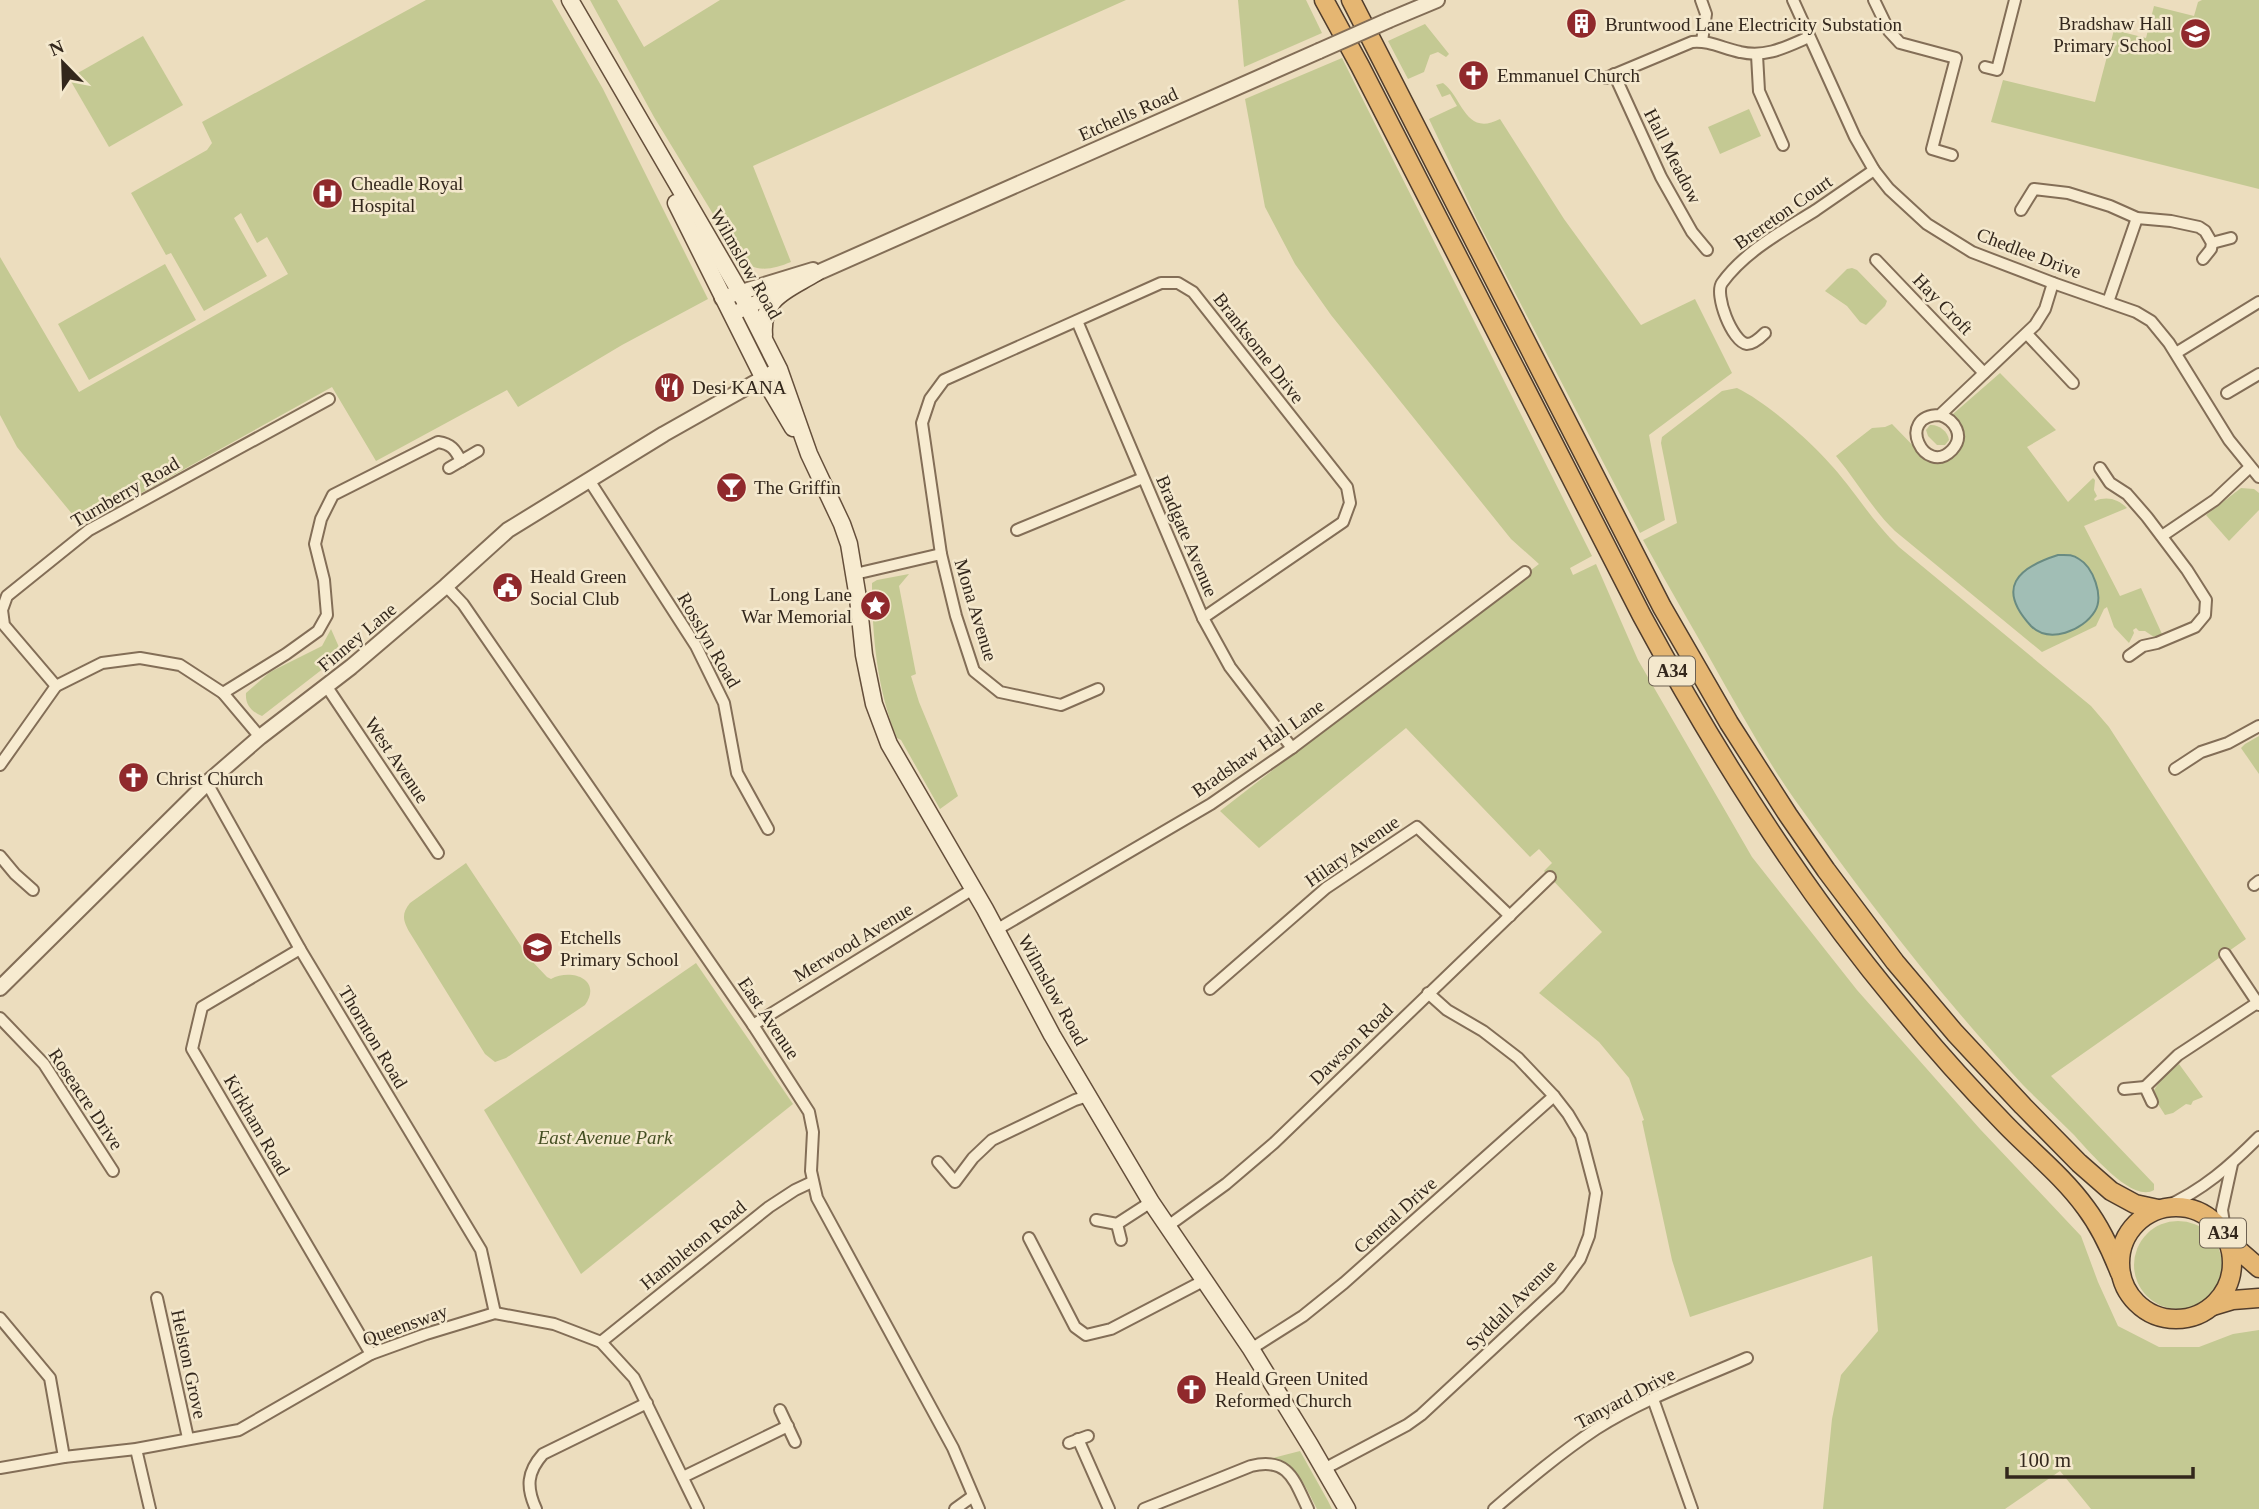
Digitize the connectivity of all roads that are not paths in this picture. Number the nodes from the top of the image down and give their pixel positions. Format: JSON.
{"nodes":[{"id":1,"x":570,"y":0,"type":"edge"},
{"id":2,"x":1324,"y":0,"type":"edge"},
{"id":3,"x":1351,"y":0,"type":"edge"},
{"id":4,"x":1437,"y":0,"type":"edge"},
{"id":5,"x":1701,"y":0,"type":"edge"},
{"id":6,"x":1794,"y":0,"type":"edge"},
{"id":7,"x":1874,"y":0,"type":"edge"},
{"id":8,"x":2015,"y":0,"type":"edge"},
{"id":9,"x":1809,"y":37,"type":"junction"},
{"id":10,"x":1702,"y":41,"type":"junction"},
{"id":11,"x":1757,"y":55,"type":"junction"},
{"id":12,"x":1985,"y":67,"type":"dead end"},
{"id":13,"x":630,"y":103,"type":"junction"},
{"id":14,"x":1783,"y":145,"type":"dead end"},
{"id":15,"x":1952,"y":155,"type":"dead end"},
{"id":16,"x":1874,"y":170,"type":"junction"},
{"id":17,"x":2035,"y":175,"type":"dead end"},
{"id":18,"x":2034,"y":189,"type":"junction"},
{"id":19,"x":2021,"y":210,"type":"dead end"},
{"id":20,"x":2137,"y":218,"type":"junction"},
{"id":21,"x":2231,"y":238,"type":"dead end"},
{"id":22,"x":2212,"y":243,"type":"junction"},
{"id":23,"x":1707,"y":250,"type":"dead end"},
{"id":24,"x":2203,"y":259,"type":"dead end"},
{"id":25,"x":1876,"y":260,"type":"dead end"},
{"id":26,"x":835,"y":264,"type":"junction"},
{"id":27,"x":816,"y":273,"type":"junction"},
{"id":28,"x":2053,"y":283,"type":"junction"},
{"id":29,"x":740,"y":292,"type":"junction"},
{"id":30,"x":722,"y":298,"type":"junction"},
{"id":31,"x":2108,"y":302,"type":"junction"},
{"id":32,"x":2259,"y":302,"type":"edge"},
{"id":33,"x":747,"y":307,"type":"junction"},
{"id":34,"x":730,"y":315,"type":"junction"},
{"id":35,"x":1077,"y":321,"type":"junction"},
{"id":36,"x":1765,"y":333,"type":"dead end"},
{"id":37,"x":2026,"y":334,"type":"junction"},
{"id":38,"x":764,"y":337,"type":"junction"},
{"id":39,"x":2176,"y":353,"type":"junction"},
{"id":40,"x":779,"y":369,"type":"junction"},
{"id":41,"x":1984,"y":373,"type":"junction"},
{"id":42,"x":2259,"y":374,"type":"edge"},
{"id":43,"x":764,"y":379,"type":"junction"},
{"id":44,"x":2073,"y":383,"type":"dead end"},
{"id":45,"x":2227,"y":393,"type":"dead end"},
{"id":46,"x":329,"y":399,"type":"dead end"},
{"id":47,"x":1940,"y":415,"type":"dead end"},
{"id":48,"x":478,"y":451,"type":"dead end"},
{"id":49,"x":809,"y":454,"type":"junction"},
{"id":50,"x":461,"y":461,"type":"junction"},
{"id":51,"x":2250,"y":467,"type":"junction"},
{"id":52,"x":449,"y":468,"type":"dead end"},
{"id":53,"x":2100,"y":468,"type":"dead end"},
{"id":54,"x":2259,"y":477,"type":"edge"},
{"id":55,"x":1143,"y":478,"type":"junction"},
{"id":56,"x":589,"y":480,"type":"junction"},
{"id":57,"x":1017,"y":530,"type":"dead end"},
{"id":58,"x":2162,"y":536,"type":"junction"},
{"id":59,"x":941,"y":554,"type":"junction"},
{"id":60,"x":1525,"y":572,"type":"dead end"},
{"id":61,"x":855,"y":574,"type":"junction"},
{"id":62,"x":446,"y":586,"type":"junction"},
{"id":63,"x":1203,"y":618,"type":"junction"},
{"id":64,"x":2129,"y":656,"type":"dead end"},
{"id":65,"x":56,"y":686,"type":"junction"},
{"id":66,"x":327,"y":687,"type":"junction"},
{"id":67,"x":1098,"y":689,"type":"dead end"},
{"id":68,"x":223,"y":693,"type":"junction"},
{"id":69,"x":2259,"y":726,"type":"edge"},
{"id":70,"x":260,"y":737,"type":"junction"},
{"id":71,"x":1292,"y":748,"type":"junction"},
{"id":72,"x":0,"y":765,"type":"edge"},
{"id":73,"x":2175,"y":769,"type":"dead end"},
{"id":74,"x":207,"y":783,"type":"junction"},
{"id":75,"x":768,"y":829,"type":"dead end"},
{"id":76,"x":438,"y":853,"type":"dead end"},
{"id":77,"x":0,"y":856,"type":"edge"},
{"id":78,"x":1550,"y":877,"type":"dead end"},
{"id":79,"x":973,"y":889,"type":"junction"},
{"id":80,"x":33,"y":890,"type":"dead end"},
{"id":81,"x":1510,"y":916,"type":"junction"},
{"id":82,"x":996,"y":930,"type":"junction"},
{"id":83,"x":300,"y":949,"type":"junction"},
{"id":84,"x":2225,"y":954,"type":"dead end"},
{"id":85,"x":0,"y":988,"type":"edge"},
{"id":86,"x":1210,"y":989,"type":"dead end"},
{"id":87,"x":1428,"y":993,"type":"junction"},
{"id":88,"x":2258,"y":1004,"type":"edge"},
{"id":89,"x":0,"y":1018,"type":"edge"},
{"id":90,"x":753,"y":1025,"type":"junction"},
{"id":91,"x":2145,"y":1087,"type":"junction"},
{"id":92,"x":2124,"y":1089,"type":"dead end"},
{"id":93,"x":1088,"y":1096,"type":"junction"},
{"id":94,"x":1554,"y":1096,"type":"junction"},
{"id":95,"x":2152,"y":1102,"type":"dead end"},
{"id":96,"x":2259,"y":1137,"type":"edge"},
{"id":97,"x":938,"y":1162,"type":"dead end"},
{"id":98,"x":2232,"y":1164,"type":"junction"},
{"id":99,"x":113,"y":1171,"type":"dead end"},
{"id":100,"x":812,"y":1182,"type":"junction"},
{"id":101,"x":1151,"y":1202,"type":"junction"},
{"id":102,"x":2162,"y":1208,"type":"junction"},
{"id":103,"x":1096,"y":1220,"type":"dead end"},
{"id":104,"x":1117,"y":1224,"type":"junction"},
{"id":105,"x":1168,"y":1226,"type":"junction"},
{"id":106,"x":1029,"y":1238,"type":"dead end"},
{"id":107,"x":2227,"y":1238,"type":"junction"},
{"id":108,"x":1121,"y":1240,"type":"dead end"},
{"id":109,"x":2259,"y":1268,"type":"edge"},
{"id":110,"x":2120,"y":1273,"type":"junction"},
{"id":111,"x":1205,"y":1280,"type":"junction"},
{"id":112,"x":157,"y":1298,"type":"dead end"},
{"id":113,"x":2259,"y":1298,"type":"edge"},
{"id":114,"x":2213,"y":1306,"type":"junction"},
{"id":115,"x":495,"y":1314,"type":"junction"},
{"id":116,"x":0,"y":1318,"type":"edge"},
{"id":117,"x":601,"y":1342,"type":"junction"},
{"id":118,"x":1251,"y":1349,"type":"junction"},
{"id":119,"x":371,"y":1354,"type":"junction"},
{"id":120,"x":1747,"y":1358,"type":"dead end"},
{"id":121,"x":1653,"y":1399,"type":"junction"},
{"id":122,"x":647,"y":1403,"type":"junction"},
{"id":123,"x":780,"y":1410,"type":"dead end"},
{"id":124,"x":788,"y":1426,"type":"junction"},
{"id":125,"x":188,"y":1438,"type":"junction"},
{"id":126,"x":1078,"y":1439,"type":"dead end"},
{"id":127,"x":795,"y":1443,"type":"dead end"},
{"id":128,"x":136,"y":1449,"type":"junction"},
{"id":129,"x":64,"y":1457,"type":"junction"},
{"id":130,"x":0,"y":1468,"type":"edge"},
{"id":131,"x":1324,"y":1469,"type":"junction"},
{"id":132,"x":683,"y":1478,"type":"junction"},
{"id":133,"x":973,"y":1496,"type":"junction"},
{"id":134,"x":150,"y":1509,"type":"edge"},
{"id":135,"x":536,"y":1509,"type":"edge"},
{"id":136,"x":698,"y":1509,"type":"edge"},
{"id":137,"x":955,"y":1509,"type":"edge"},
{"id":138,"x":979,"y":1509,"type":"edge"},
{"id":139,"x":1109,"y":1509,"type":"edge"},
{"id":140,"x":1144,"y":1509,"type":"edge"},
{"id":141,"x":1308,"y":1509,"type":"edge"},
{"id":142,"x":1347,"y":1509,"type":"edge"},
{"id":143,"x":1494,"y":1509,"type":"edge"},
{"id":144,"x":1692,"y":1509,"type":"edge"}],
"edges":[{"from":1,"to":13,"type":"main road","name":"Wilmslow Road"},
{"from":2,"to":110,"type":"highway","number":"A34"},
{"from":3,"to":102,"type":"highway","number":"A34"},
{"from":4,"to":26,"type":"street","name":"Etchells Road","bridge":true},
{"from":5,"to":10,"type":"street"},
{"from":6,"to":9,"type":"street","name":"Chedlee Drive"},
{"from":7,"to":15,"type":"street"},
{"from":8,"to":12,"type":"street"},
{"from":9,"to":11,"type":"street"},
{"from":9,"to":16,"type":"street","name":"Chedlee Drive"},
{"from":10,"to":11,"type":"street"},
{"from":10,"to":23,"type":"street","name":"Hall Meadow"},
{"from":11,"to":14,"type":"street"},
{"from":13,"to":29,"type":"main road","name":"Wilmslow Road"},
{"from":13,"to":30,"type":"main road","name":"Wilmslow Road"},
{"from":16,"to":28,"type":"street","name":"Chedlee Drive"},
{"from":16,"to":36,"type":"street","name":"Brereton Court"},
{"from":17,"to":18,"type":"street"},
{"from":18,"to":19,"type":"street"},
{"from":18,"to":20,"type":"street"},
{"from":20,"to":22,"type":"street"},
{"from":20,"to":31,"type":"street"},
{"from":21,"to":22,"type":"street"},
{"from":22,"to":24,"type":"street"},
{"from":25,"to":41,"type":"street","name":"Hay Croft"},
{"from":26,"to":27,"type":"street","name":"Etchells Road"},
{"from":26,"to":29,"type":"street","name":"Etchells Road"},
{"from":27,"to":33,"type":"street","name":"Etchells Road"},
{"from":27,"to":38,"type":"main road"},
{"from":28,"to":31,"type":"street","name":"Chedlee Drive"},
{"from":28,"to":37,"type":"street"},
{"from":29,"to":30,"type":"street","name":"Etchells Road"},
{"from":29,"to":33,"type":"main road","name":"Wilmslow Road"},
{"from":30,"to":34,"type":"main road","name":"Wilmslow Road"},
{"from":31,"to":39,"type":"street","name":"Chedlee Drive"},
{"from":32,"to":39,"type":"street"},
{"from":33,"to":34,"type":"street","name":"Etchells Road"},
{"from":33,"to":38,"type":"main road","name":"Wilmslow Road"},
{"from":34,"to":43,"type":"main road","name":"Wilmslow Road"},
{"from":35,"to":55,"type":"street","name":"Bradgate Avenue"},
{"from":35,"to":59,"type":"street","name":"Branksome Drive"},
{"from":35,"to":63,"type":"street","name":"Branksome Drive"},
{"from":37,"to":41,"type":"street"},
{"from":37,"to":44,"type":"street"},
{"from":38,"to":40,"type":"main road","name":"Wilmslow Road"},
{"from":39,"to":51,"type":"street","name":"Chedlee Drive"},
{"from":40,"to":43,"type":"street","name":"Finney Lane"},
{"from":40,"to":49,"type":"main road","name":"Wilmslow Road"},
{"from":41,"to":47,"type":"street"},
{"from":42,"to":45,"type":"street"},
{"from":43,"to":49,"type":"main road","name":"Wilmslow Road"},
{"from":43,"to":56,"type":"street","name":"Finney Lane"},
{"from":46,"to":65,"type":"street","name":"Turnberry Road"},
{"from":48,"to":50,"type":"street"},
{"from":49,"to":61,"type":"main road","name":"Wilmslow Road"},
{"from":50,"to":52,"type":"street"},
{"from":50,"to":68,"type":"street"},
{"from":51,"to":54,"type":"street","name":"Chedlee Drive"},
{"from":51,"to":58,"type":"street"},
{"from":53,"to":58,"type":"street"},
{"from":55,"to":57,"type":"street"},
{"from":55,"to":63,"type":"street","name":"Bradgate Avenue"},
{"from":56,"to":62,"type":"street","name":"Finney Lane"},
{"from":56,"to":75,"type":"street","name":"Rosslyn Road"},
{"from":58,"to":64,"type":"street"},
{"from":59,"to":61,"type":"street","name":"Mona Avenue"},
{"from":59,"to":67,"type":"street","name":"Mona Avenue"},
{"from":60,"to":71,"type":"street","name":"Bradshaw Hall Lane"},
{"from":61,"to":79,"type":"main road","name":"Wilmslow Road"},
{"from":62,"to":66,"type":"street","name":"Finney Lane"},
{"from":62,"to":90,"type":"street","name":"East Avenue"},
{"from":63,"to":71,"type":"street","name":"Bradgate Avenue"},
{"from":65,"to":68,"type":"street"},
{"from":65,"to":72,"type":"street"},
{"from":66,"to":70,"type":"street","name":"Finney Lane"},
{"from":66,"to":76,"type":"street","name":"West Avenue"},
{"from":68,"to":70,"type":"street"},
{"from":69,"to":73,"type":"street"},
{"from":70,"to":74,"type":"street","name":"Finney Lane"},
{"from":71,"to":82,"type":"street","name":"Bradshaw Hall Lane"},
{"from":74,"to":83,"type":"street","name":"Thornton Road"},
{"from":74,"to":85,"type":"street","name":"Finney Lane"},
{"from":77,"to":80,"type":"street"},
{"from":78,"to":81,"type":"street","name":"Dawson Road"},
{"from":79,"to":82,"type":"main road","name":"Wilmslow Road"},
{"from":79,"to":90,"type":"street","name":"Merwood Avenue"},
{"from":81,"to":86,"type":"street","name":"Hilary Avenue"},
{"from":81,"to":87,"type":"street","name":"Dawson Road"},
{"from":82,"to":93,"type":"main road","name":"Wilmslow Road"},
{"from":83,"to":115,"type":"street","name":"Thornton Road"},
{"from":83,"to":119,"type":"street","name":"Kirkham Road"},
{"from":84,"to":88,"type":"street"},
{"from":87,"to":94,"type":"street","name":"Syddall Avenue"},
{"from":87,"to":105,"type":"street","name":"Dawson Road"},
{"from":88,"to":91,"type":"street"},
{"from":89,"to":99,"type":"street","name":"Roseacre Drive"},
{"from":90,"to":100,"type":"street","name":"East Avenue"},
{"from":91,"to":92,"type":"street"},
{"from":91,"to":95,"type":"street"},
{"from":93,"to":97,"type":"street"},
{"from":93,"to":101,"type":"main road","name":"Wilmslow Road"},
{"from":94,"to":118,"type":"street","name":"Central Drive"},
{"from":94,"to":131,"type":"street","name":"Syddall Avenue"},
{"from":96,"to":98,"type":"street"},
{"from":98,"to":102,"type":"street"},
{"from":98,"to":107,"type":"street"},
{"from":100,"to":117,"type":"street","name":"Hambleton Road"},
{"from":100,"to":133,"type":"street","name":"East Avenue"},
{"from":101,"to":104,"type":"street"},
{"from":101,"to":105,"type":"main road","name":"Wilmslow Road"},
{"from":102,"to":107,"type":"highway","number":"A34"},
{"from":102,"to":110,"type":"highway"},
{"from":103,"to":104,"type":"street"},
{"from":104,"to":108,"type":"street"},
{"from":105,"to":111,"type":"main road","name":"Wilmslow Road"},
{"from":106,"to":111,"type":"street"},
{"from":107,"to":109,"type":"highway","number":"A34"},
{"from":107,"to":114,"type":"highway","number":"A34"},
{"from":110,"to":114,"type":"highway","number":"A34"},
{"from":111,"to":118,"type":"main road","name":"Wilmslow Road"},
{"from":112,"to":125,"type":"street","name":"Helston Grove"},
{"from":113,"to":114,"type":"highway","number":"A34"},
{"from":115,"to":117,"type":"street","name":"Queensway"},
{"from":115,"to":119,"type":"street","name":"Queensway"},
{"from":116,"to":129,"type":"street"},
{"from":117,"to":122,"type":"street","name":"Queensway"},
{"from":118,"to":131,"type":"main road","name":"Wilmslow Road"},
{"from":119,"to":125,"type":"street","name":"Queensway"},
{"from":120,"to":121,"type":"street","name":"Tanyard Drive"},
{"from":121,"to":143,"type":"street","name":"Tanyard Drive"},
{"from":121,"to":144,"type":"street"},
{"from":122,"to":132,"type":"street","name":"Queensway"},
{"from":122,"to":135,"type":"street"},
{"from":123,"to":124,"type":"street"},
{"from":124,"to":127,"type":"street"},
{"from":124,"to":132,"type":"street"},
{"from":125,"to":128,"type":"street","name":"Queensway"},
{"from":126,"to":139,"type":"street"},
{"from":128,"to":129,"type":"street","name":"Queensway"},
{"from":128,"to":134,"type":"street"},
{"from":129,"to":130,"type":"street","name":"Queensway"},
{"from":131,"to":142,"type":"main road","name":"Wilmslow Road"},
{"from":132,"to":136,"type":"street","name":"Queensway"},
{"from":133,"to":137,"type":"street"},
{"from":133,"to":138,"type":"street","name":"East Avenue"},
{"from":140,"to":141,"type":"street"}]}
